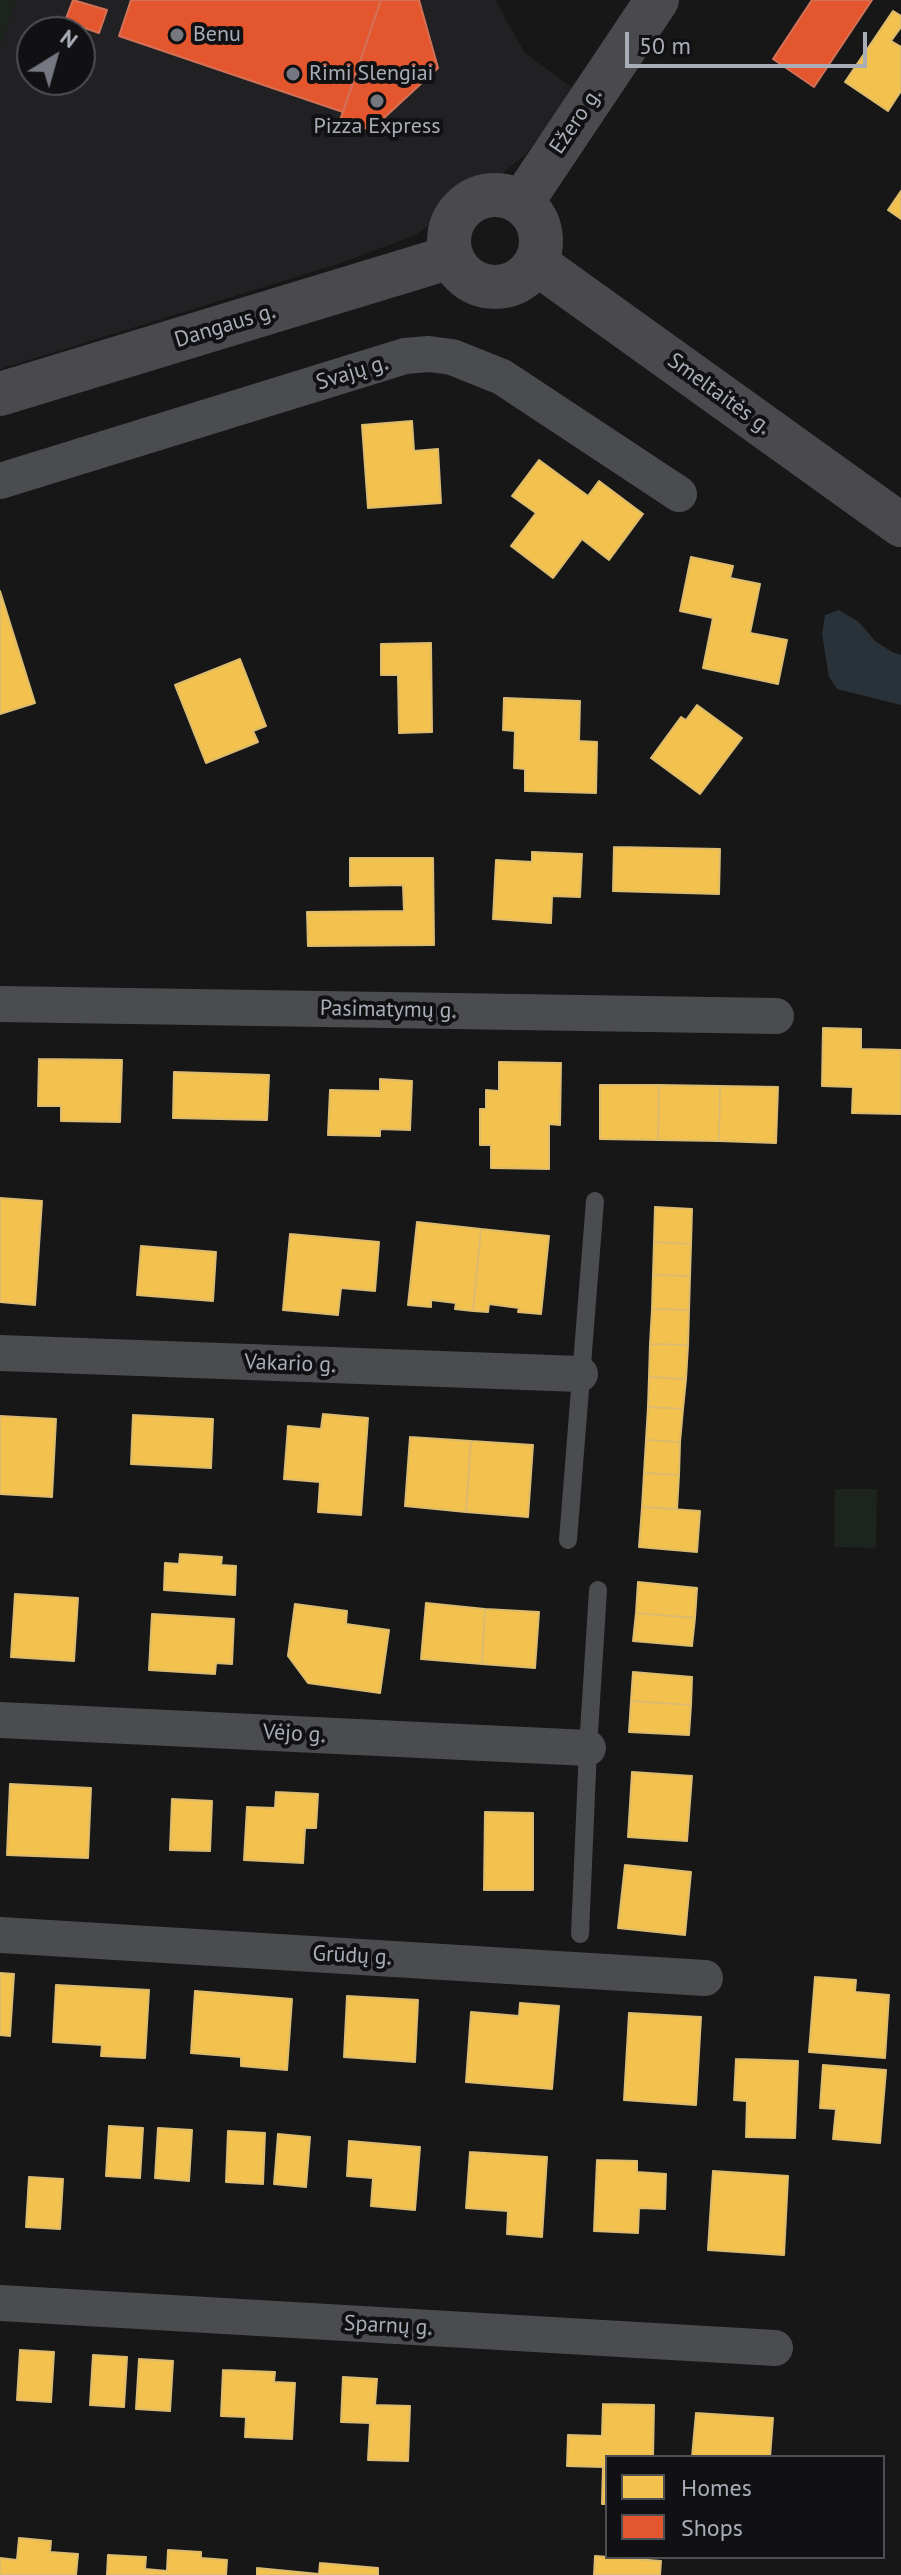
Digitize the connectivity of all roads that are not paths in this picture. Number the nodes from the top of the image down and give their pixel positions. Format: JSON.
{"nodes":[{"id":1,"x":657,"y":0,"type":"edge"},
{"id":2,"x":522,"y":202,"type":"junction"},
{"id":3,"x":451,"y":257,"type":"junction"},
{"id":4,"x":536,"y":263,"type":"junction"},
{"id":5,"x":0,"y":394,"type":"edge"},
{"id":6,"x":0,"y":481,"type":"edge"},
{"id":7,"x":679,"y":494,"type":"dead end"},
{"id":8,"x":901,"y":525,"type":"edge"},
{"id":9,"x":0,"y":1004,"type":"edge"},
{"id":10,"x":776,"y":1016,"type":"dead end"},
{"id":11,"x":595,"y":1201,"type":"dead end"},
{"id":12,"x":0,"y":1353,"type":"edge"},
{"id":13,"x":580,"y":1374,"type":"junction"},
{"id":14,"x":568,"y":1540,"type":"dead end"},
{"id":15,"x":598,"y":1590,"type":"dead end"},
{"id":16,"x":0,"y":1720,"type":"edge"},
{"id":17,"x":588,"y":1748,"type":"junction"},
{"id":18,"x":580,"y":1934,"type":"dead end"},
{"id":19,"x":0,"y":1935,"type":"edge"},
{"id":20,"x":705,"y":1978,"type":"dead end"},
{"id":21,"x":0,"y":2303,"type":"edge"},
{"id":22,"x":775,"y":2348,"type":"dead end"}],
"edges":[{"from":1,"to":2,"type":"main road","name":"Ežero g."},
{"from":2,"to":3,"type":"main road"},
{"from":2,"to":4,"type":"main road"},
{"from":3,"to":4,"type":"main road"},
{"from":3,"to":5,"type":"main road","name":"Dangaus g."},
{"from":4,"to":8,"type":"main road","name":"Smeltaitės g."},
{"from":6,"to":7,"type":"street","name":"Svajų g."},
{"from":9,"to":10,"type":"street","name":"Pasimatymų g."},
{"from":11,"to":13,"type":"lane"},
{"from":12,"to":13,"type":"street","name":"Vakario g."},
{"from":13,"to":14,"type":"lane"},
{"from":15,"to":17,"type":"lane"},
{"from":16,"to":17,"type":"street","name":"Vėjo g."},
{"from":17,"to":18,"type":"lane"},
{"from":19,"to":20,"type":"street","name":"Grūdų g."},
{"from":21,"to":22,"type":"street","name":"Sparnų g."}]}
